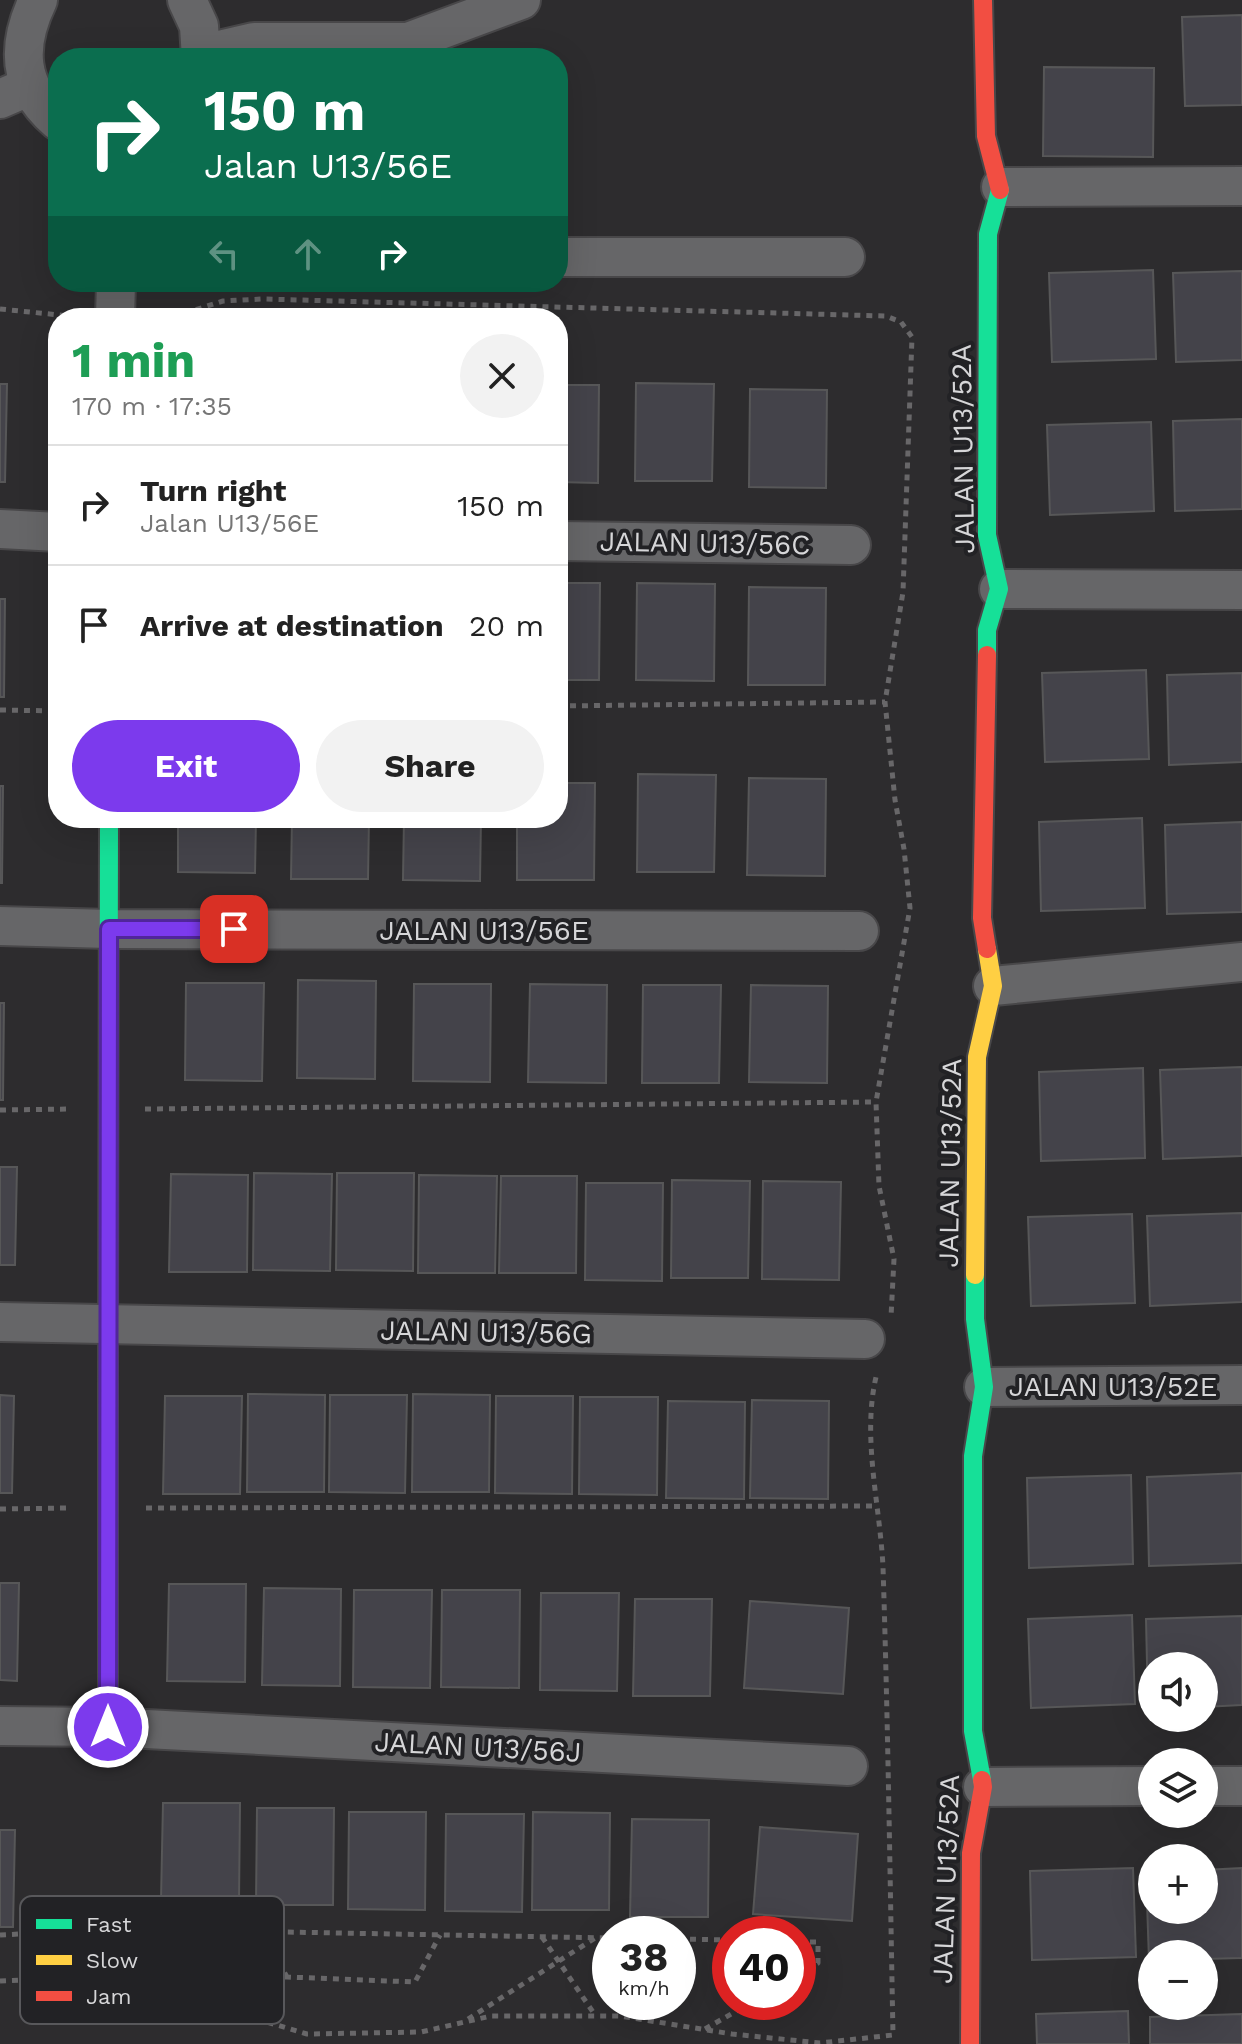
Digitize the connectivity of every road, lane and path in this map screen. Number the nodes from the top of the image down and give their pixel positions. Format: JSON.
{"nodes":[{"id":1,"x":38,"y":0,"type":"edge"},
{"id":2,"x":188,"y":0,"type":"edge"},
{"id":3,"x":199,"y":0,"type":"edge"},
{"id":4,"x":521,"y":0,"type":"edge"},
{"id":5,"x":983,"y":0,"type":"edge"},
{"id":6,"x":201,"y":48,"type":"edge"},
{"id":7,"x":232,"y":48,"type":"edge"},
{"id":8,"x":15,"y":92,"type":"edge"},
{"id":9,"x":48,"y":113,"type":"edge"},
{"id":10,"x":1242,"y":186,"type":"edge"},
{"id":11,"x":1001,"y":187,"type":"junction"},
{"id":12,"x":568,"y":257,"type":"edge"},
{"id":13,"x":845,"y":257,"type":"dead end"},
{"id":14,"x":201,"y":308,"type":"edge"},
{"id":15,"x":0,"y":309,"type":"edge"},
{"id":16,"x":48,"y":314,"type":"edge"},
{"id":17,"x":0,"y":529,"type":"edge"},
{"id":18,"x":48,"y":531,"type":"edge"},
{"id":19,"x":568,"y":541,"type":"edge"},
{"id":20,"x":851,"y":545,"type":"dead end"},
{"id":21,"x":999,"y":589,"type":"junction"},
{"id":22,"x":1242,"y":590,"type":"edge"},
{"id":23,"x":885,"y":702,"type":"junction"},
{"id":24,"x":568,"y":706,"type":"edge"},
{"id":25,"x":0,"y":710,"type":"edge"},
{"id":26,"x":48,"y":711,"type":"edge"},
{"id":27,"x":109,"y":828,"type":"edge"},
{"id":28,"x":0,"y":926,"type":"edge"},
{"id":29,"x":109,"y":929,"type":"junction"},
{"id":30,"x":859,"y":931,"type":"dead end"},
{"id":31,"x":1242,"y":962,"type":"edge"},
{"id":32,"x":993,"y":986,"type":"junction"},
{"id":33,"x":876,"y":1102,"type":"junction"},
{"id":34,"x":109,"y":1109,"type":"junction"},
{"id":35,"x":0,"y":1110,"type":"edge"},
{"id":36,"x":0,"y":1322,"type":"edge"},
{"id":37,"x":108,"y":1325,"type":"junction"},
{"id":38,"x":877,"y":1344,"type":"junction"},
{"id":39,"x":1242,"y":1385,"type":"edge"},
{"id":40,"x":984,"y":1387,"type":"junction"},
{"id":41,"x":877,"y":1506,"type":"junction"},
{"id":42,"x":108,"y":1508,"type":"junction"},
{"id":43,"x":0,"y":1509,"type":"edge"},
{"id":44,"x":0,"y":1726,"type":"edge"},
{"id":45,"x":108,"y":1727,"type":"junction"},
{"id":46,"x":848,"y":1766,"type":"dead end"},
{"id":47,"x":1138,"y":1786,"type":"edge"},
{"id":48,"x":1218,"y":1786,"type":"edge"},
{"id":49,"x":1242,"y":1786,"type":"edge"},
{"id":50,"x":983,"y":1787,"type":"junction"},
{"id":51,"x":284,"y":1932,"type":"edge"},
{"id":52,"x":20,"y":1934,"type":"edge"},
{"id":53,"x":0,"y":1935,"type":"edge"},
{"id":54,"x":440,"y":1935,"type":"junction"},
{"id":55,"x":542,"y":1937,"type":"junction"},
{"id":56,"x":592,"y":1938,"type":"edge"},
{"id":57,"x":592,"y":1940,"type":"edge"},
{"id":58,"x":816,"y":1942,"type":"edge"},
{"id":59,"x":558,"y":1961,"type":"junction"},
{"id":60,"x":816,"y":1964,"type":"edge"},
{"id":61,"x":284,"y":1972,"type":"edge"},
{"id":62,"x":284,"y":1977,"type":"edge"},
{"id":63,"x":287,"y":1977,"type":"junction"},
{"id":64,"x":20,"y":1980,"type":"edge"},
{"id":65,"x":0,"y":1981,"type":"edge"},
{"id":66,"x":592,"y":2010,"type":"edge"},
{"id":67,"x":592,"y":2016,"type":"edge"},
{"id":68,"x":644,"y":2020,"type":"edge"},
{"id":69,"x":722,"y":2020,"type":"edge"},
{"id":70,"x":463,"y":2022,"type":"junction"},
{"id":71,"x":274,"y":2024,"type":"edge"},
{"id":72,"x":705,"y":2030,"type":"junction"},
{"id":73,"x":970,"y":2044,"type":"edge"}],
"edges":[{"from":1,"to":8,"type":"street"},
{"from":2,"to":3,"type":"street"},
{"from":2,"to":6,"type":"street"},
{"from":4,"to":7,"type":"street"},
{"from":5,"to":11,"type":"street"},
{"from":8,"to":9,"type":"street"},
{"from":10,"to":11,"type":"street"},
{"from":11,"to":21,"type":"street","name":"JALAN U13/52A"},
{"from":12,"to":13,"type":"street"},
{"from":14,"to":23,"type":"path"},
{"from":15,"to":16,"type":"path"},
{"from":17,"to":18,"type":"street"},
{"from":19,"to":20,"type":"street","name":"JALAN U13/56C"},
{"from":21,"to":22,"type":"street"},
{"from":21,"to":32,"type":"street","name":"JALAN U13/52A"},
{"from":23,"to":24,"type":"path"},
{"from":23,"to":33,"type":"path"},
{"from":25,"to":26,"type":"path"},
{"from":27,"to":29,"type":"street"},
{"from":28,"to":29,"type":"street","name":"JALAN U13/56E"},
{"from":29,"to":30,"type":"street","name":"JALAN U13/56E"},
{"from":29,"to":34,"type":"street"},
{"from":31,"to":32,"type":"street"},
{"from":32,"to":40,"type":"street","name":"JALAN U13/52A"},
{"from":33,"to":34,"type":"path"},
{"from":33,"to":38,"type":"path"},
{"from":34,"to":35,"type":"path"},
{"from":34,"to":37,"type":"street"},
{"from":36,"to":37,"type":"street","name":"JALAN U13/56G"},
{"from":37,"to":38,"type":"street","name":"JALAN U13/56G"},
{"from":37,"to":42,"type":"street"},
{"from":38,"to":41,"type":"path"},
{"from":39,"to":40,"type":"street","name":"JALAN U13/52E"},
{"from":40,"to":50,"type":"street","name":"JALAN U13/52A"},
{"from":41,"to":42,"type":"path"},
{"from":41,"to":72,"type":"path"},
{"from":42,"to":43,"type":"path"},
{"from":42,"to":45,"type":"street"},
{"from":44,"to":45,"type":"street","name":"JALAN U13/56J"},
{"from":45,"to":46,"type":"street","name":"JALAN U13/56J"},
{"from":47,"to":50,"type":"street"},
{"from":48,"to":49,"type":"street"},
{"from":50,"to":73,"type":"street","name":"JALAN U13/52A"},
{"from":51,"to":54,"type":"path"},
{"from":52,"to":53,"type":"path"},
{"from":54,"to":55,"type":"path"},
{"from":54,"to":63,"type":"path"},
{"from":55,"to":56,"type":"path"},
{"from":55,"to":59,"type":"path"},
{"from":57,"to":59,"type":"path"},
{"from":58,"to":60,"type":"path"},
{"from":59,"to":66,"type":"path"},
{"from":59,"to":70,"type":"path"},
{"from":61,"to":63,"type":"path"},
{"from":62,"to":63,"type":"path"},
{"from":64,"to":65,"type":"path"},
{"from":67,"to":70,"type":"path"},
{"from":68,"to":72,"type":"path"},
{"from":69,"to":72,"type":"path"},
{"from":70,"to":71,"type":"path"}]}
